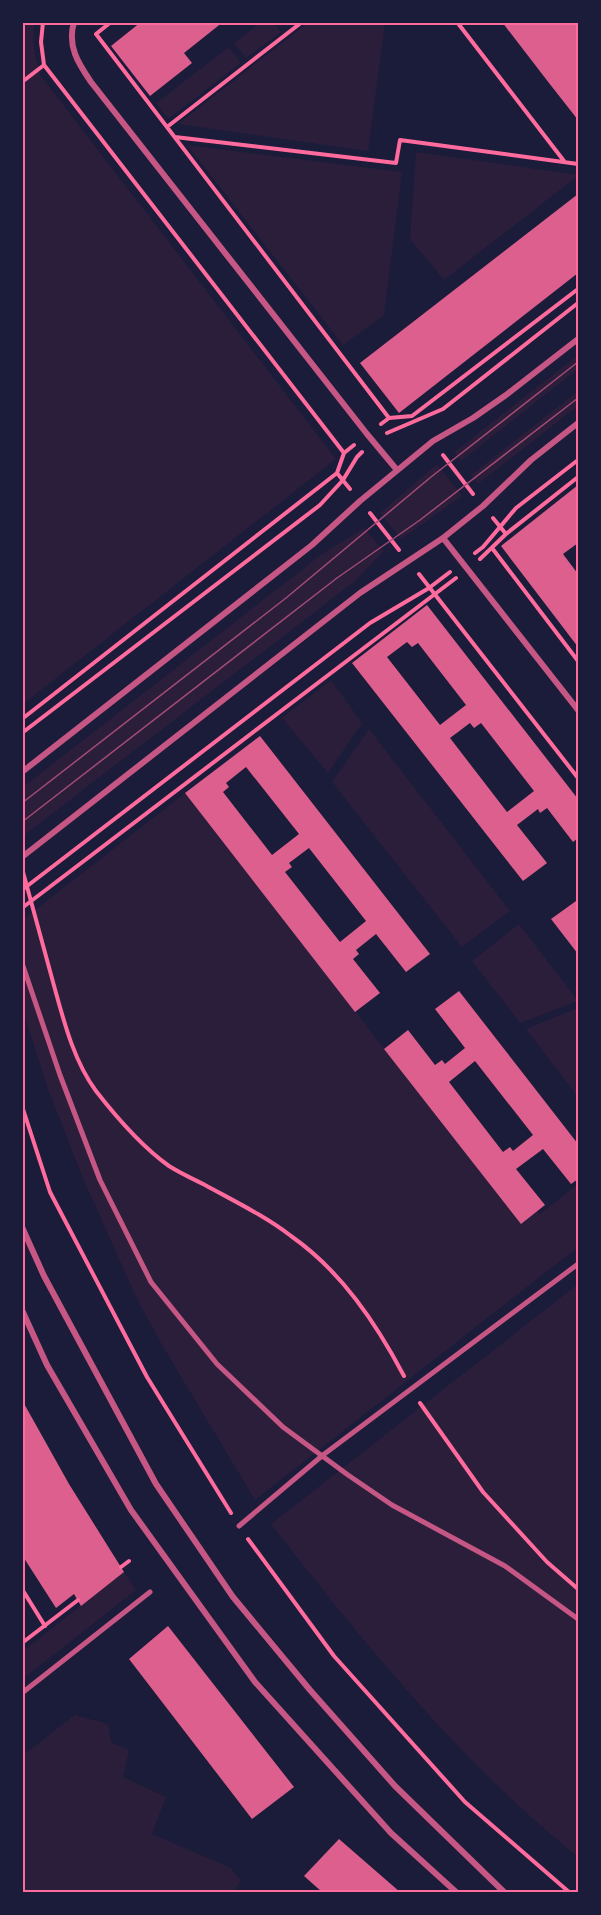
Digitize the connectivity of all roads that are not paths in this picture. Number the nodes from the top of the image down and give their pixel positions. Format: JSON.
{"nodes":[{"id":1,"x":74,"y":22,"type":"edge"},
{"id":2,"x":579,"y":339,"type":"edge"},
{"id":3,"x":579,"y":423,"type":"edge"},
{"id":4,"x":397,"y":470,"type":"junction"},
{"id":5,"x":443,"y":538,"type":"junction"},
{"id":6,"x":579,"y":710,"type":"edge"},
{"id":7,"x":22,"y":772,"type":"edge"},
{"id":8,"x":22,"y":857,"type":"edge"},
{"id":9,"x":22,"y":963,"type":"edge"},
{"id":10,"x":22,"y":1227,"type":"edge"},
{"id":11,"x":579,"y":1264,"type":"edge"},
{"id":12,"x":22,"y":1310,"type":"edge"},
{"id":13,"x":323,"y":1455,"type":"junction"},
{"id":14,"x":239,"y":1527,"type":"dead end"},
{"id":15,"x":150,"y":1592,"type":"dead end"},
{"id":16,"x":579,"y":1619,"type":"edge"},
{"id":17,"x":22,"y":1693,"type":"edge"},
{"id":18,"x":456,"y":1893,"type":"edge"},
{"id":19,"x":504,"y":1893,"type":"edge"}],
"edges":[{"from":1,"to":4,"type":"street"},
{"from":2,"to":4,"type":"street"},
{"from":3,"to":5,"type":"street"},
{"from":4,"to":7,"type":"street"},
{"from":5,"to":6,"type":"street"},
{"from":5,"to":8,"type":"street"},
{"from":9,"to":13,"type":"street"},
{"from":10,"to":19,"type":"street"},
{"from":11,"to":13,"type":"street"},
{"from":12,"to":18,"type":"street"},
{"from":13,"to":14,"type":"street"},
{"from":13,"to":16,"type":"street"},
{"from":15,"to":17,"type":"street"}]}
